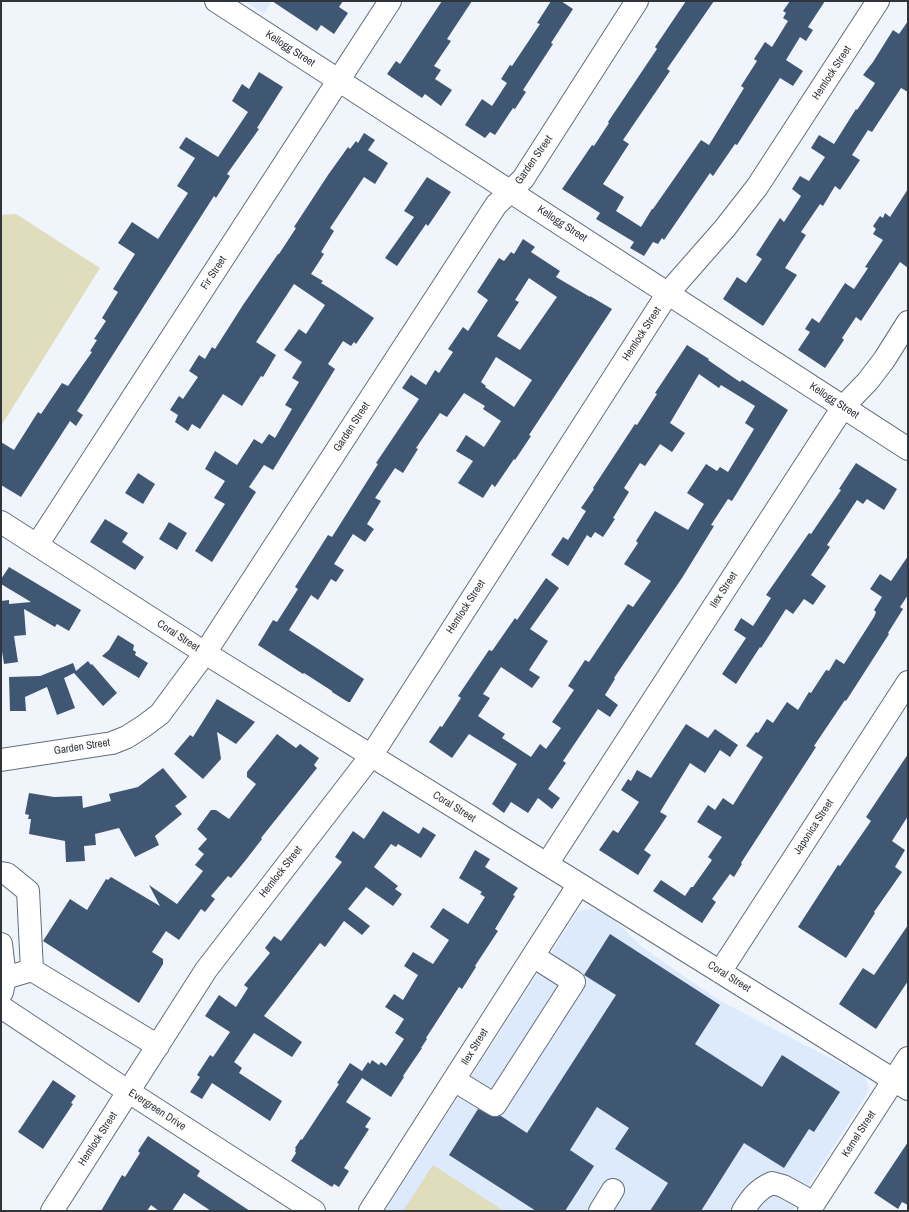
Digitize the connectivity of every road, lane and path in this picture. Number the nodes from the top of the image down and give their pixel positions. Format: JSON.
{"nodes":[{"id":1,"x":216,"y":1,"type":"edge"},
{"id":2,"x":390,"y":1,"type":"edge"},
{"id":3,"x":637,"y":1,"type":"edge"},
{"id":4,"x":878,"y":1,"type":"edge"},
{"id":5,"x":339,"y":80,"type":"junction"},
{"id":6,"x":511,"y":191,"type":"junction"},
{"id":7,"x":668,"y":293,"type":"junction"},
{"id":8,"x":908,"y":322,"type":"edge"},
{"id":9,"x":843,"y":407,"type":"junction"},
{"id":10,"x":908,"y":449,"type":"edge"},
{"id":11,"x":1,"y":522,"type":"edge"},
{"id":12,"x":37,"y":545,"type":"junction"},
{"id":13,"x":205,"y":653,"type":"junction"},
{"id":14,"x":908,"y":682,"type":"edge"},
{"id":15,"x":370,"y":756,"type":"junction"},
{"id":16,"x":1,"y":760,"type":"edge"},
{"id":17,"x":547,"y":864,"type":"junction"},
{"id":18,"x":1,"y":873,"type":"edge"},
{"id":19,"x":579,"y":884,"type":"junction"},
{"id":20,"x":1,"y":944,"type":"edge"},
{"id":21,"x":533,"y":956,"type":"junction"},
{"id":22,"x":32,"y":970,"type":"junction"},
{"id":23,"x":720,"y":972,"type":"junction"},
{"id":24,"x":3,"y":987,"type":"edge"},
{"id":25,"x":1,"y":1007,"type":"edge"},
{"id":26,"x":158,"y":1046,"type":"junction"},
{"id":27,"x":908,"y":1058,"type":"edge"},
{"id":28,"x":454,"y":1080,"type":"junction"},
{"id":29,"x":901,"y":1084,"type":"edge"},
{"id":30,"x":129,"y":1092,"type":"junction"},
{"id":31,"x":613,"y":1190,"type":"dead end"},
{"id":32,"x":812,"y":1207,"type":"edge"},
{"id":33,"x":308,"y":1209,"type":"edge"},
{"id":34,"x":52,"y":1211,"type":"edge"},
{"id":35,"x":370,"y":1211,"type":"edge"},
{"id":36,"x":600,"y":1211,"type":"edge"},
{"id":37,"x":743,"y":1211,"type":"edge"}],
"edges":[{"from":1,"to":5,"type":"street","name":"Kellogg Street"},
{"from":2,"to":5,"type":"street","name":"Fir Street"},
{"from":3,"to":6,"type":"street","name":"Garden Street"},
{"from":4,"to":7,"type":"street","name":"Hemlock Street"},
{"from":5,"to":6,"type":"street","name":"Kellogg Street"},
{"from":5,"to":12,"type":"street","name":"Fir Street"},
{"from":6,"to":7,"type":"street","name":"Kellogg Street"},
{"from":6,"to":13,"type":"street","name":"Garden Street"},
{"from":7,"to":9,"type":"street","name":"Kellogg Street"},
{"from":7,"to":15,"type":"street","name":"Hemlock Street"},
{"from":8,"to":9,"type":"street","name":"Ilex Street"},
{"from":9,"to":10,"type":"street","name":"Kellogg Street"},
{"from":9,"to":17,"type":"street","name":"Ilex Street"},
{"from":11,"to":12,"type":"street","name":"Coral Street"},
{"from":12,"to":13,"type":"street","name":"Coral Street"},
{"from":13,"to":15,"type":"street","name":"Coral Street"},
{"from":13,"to":16,"type":"street","name":"Garden Street"},
{"from":14,"to":23,"type":"street","name":"Japonica Street"},
{"from":15,"to":17,"type":"street","name":"Coral Street"},
{"from":15,"to":26,"type":"street","name":"Hemlock Street"},
{"from":17,"to":19,"type":"street","name":"Coral Street"},
{"from":18,"to":22,"type":"street"},
{"from":19,"to":21,"type":"street","name":"Ilex Street"},
{"from":19,"to":23,"type":"street","name":"Coral Street"},
{"from":20,"to":24,"type":"street"},
{"from":21,"to":28,"type":"street","name":"Ilex Street"},
{"from":21,"to":28,"type":"street"},
{"from":22,"to":24,"type":"street"},
{"from":22,"to":26,"type":"street"},
{"from":23,"to":29,"type":"street","name":"Coral Street"},
{"from":25,"to":30,"type":"street","name":"Evergreen Drive"},
{"from":26,"to":30,"type":"street","name":"Hemlock Street"},
{"from":27,"to":29,"type":"street","name":"Kernel Street"},
{"from":28,"to":35,"type":"street","name":"Ilex Street"},
{"from":29,"to":32,"type":"street","name":"Kernel Street"},
{"from":30,"to":33,"type":"street","name":"Evergreen Drive"},
{"from":30,"to":34,"type":"street","name":"Hemlock Street"},
{"from":31,"to":36,"type":"street"},
{"from":32,"to":37,"type":"street"}]}
